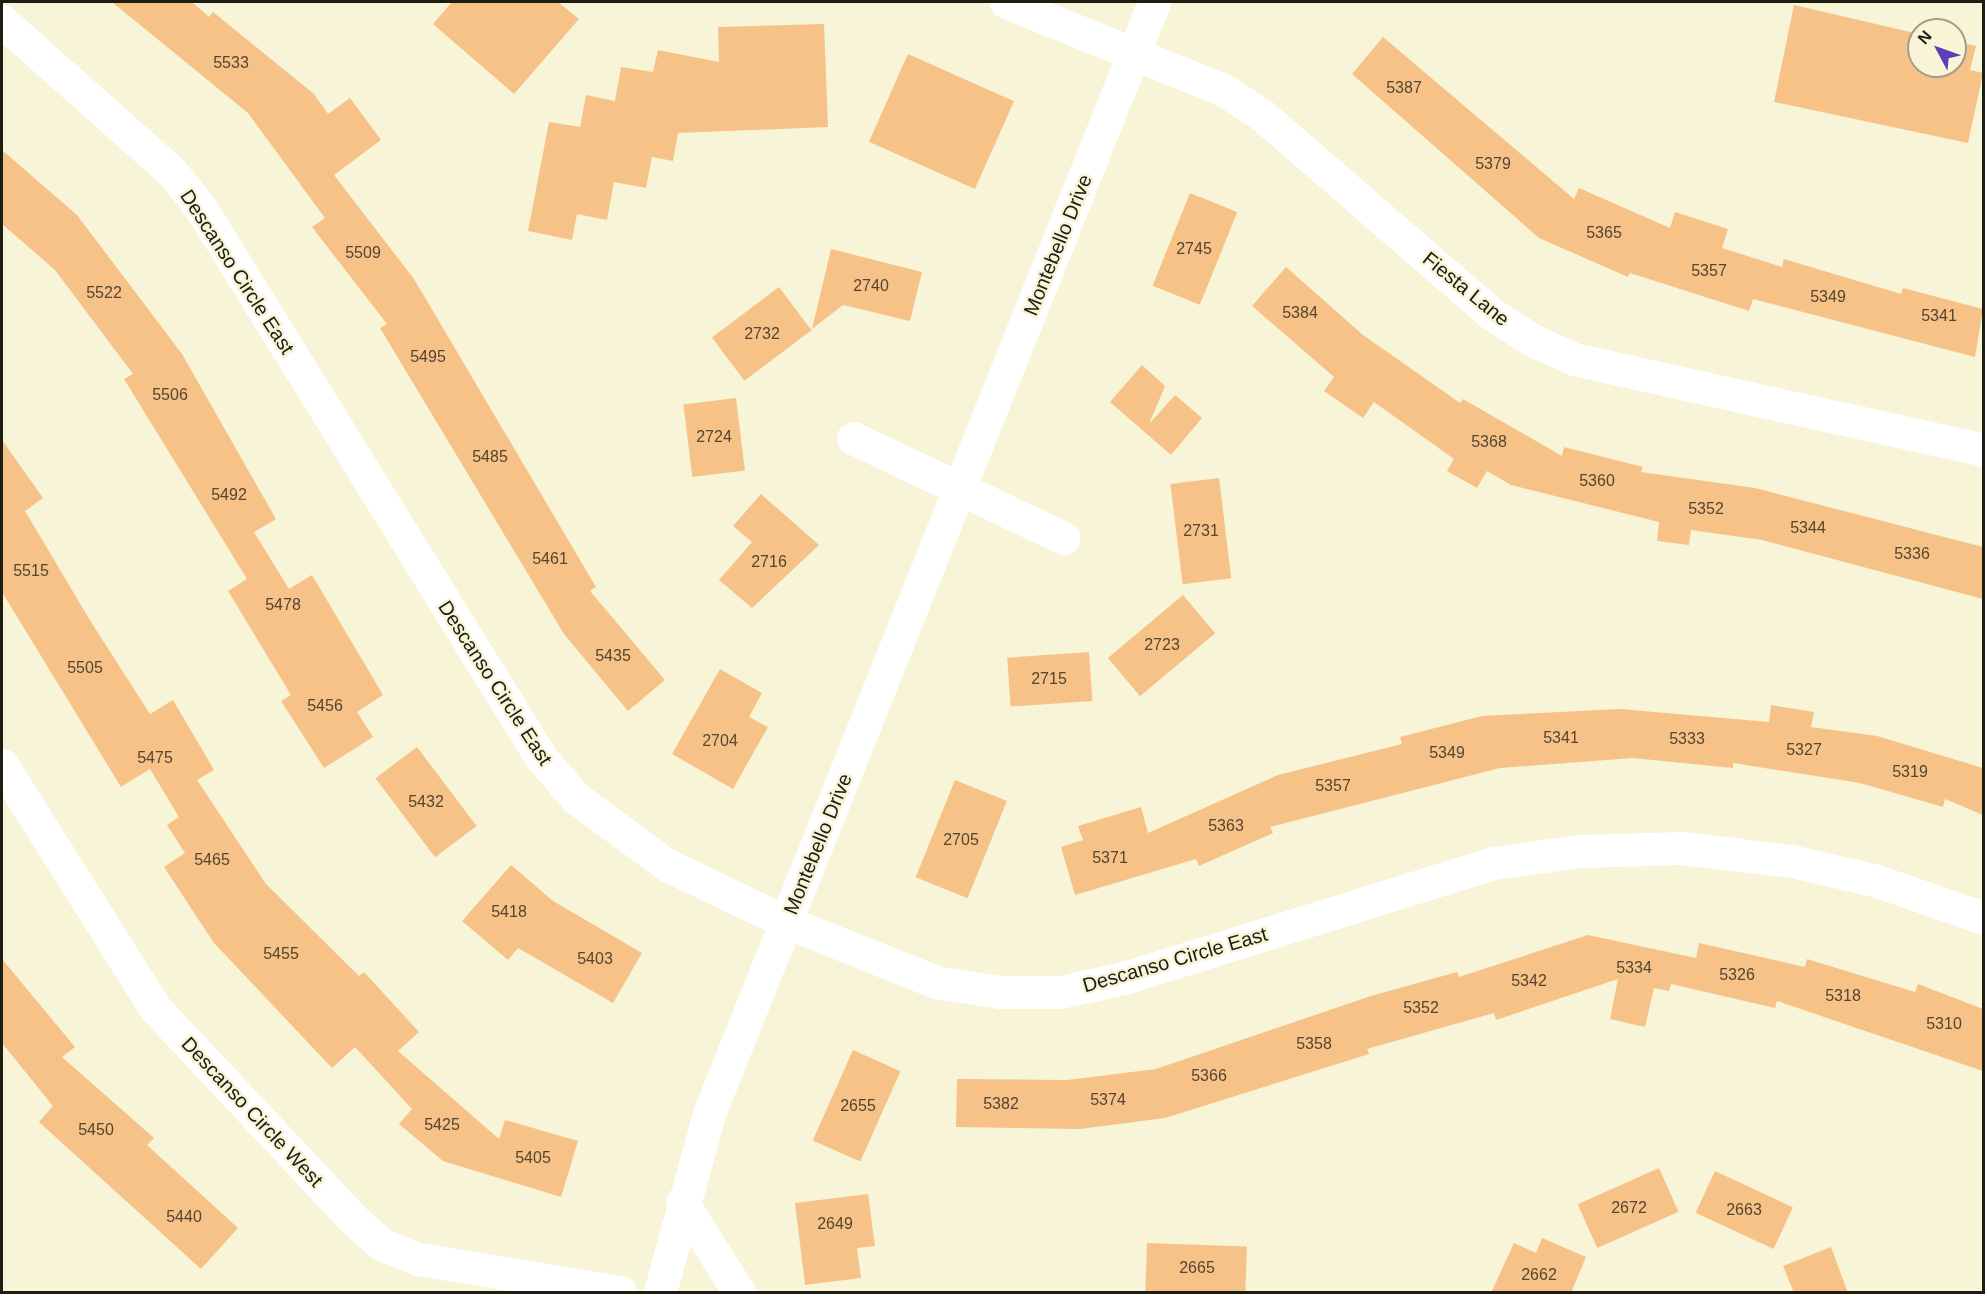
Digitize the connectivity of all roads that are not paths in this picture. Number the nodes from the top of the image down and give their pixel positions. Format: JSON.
{"nodes":[{"id":1,"x":1006,"y":2,"type":"edge"},
{"id":2,"x":1154,"y":2,"type":"edge"},
{"id":3,"x":2,"y":21,"type":"edge"},
{"id":4,"x":1135,"y":53,"type":"junction"},
{"id":5,"x":853,"y":438,"type":"dead end"},
{"id":6,"x":1983,"y":450,"type":"edge"},
{"id":7,"x":960,"y":489,"type":"junction"},
{"id":8,"x":1064,"y":538,"type":"dead end"},
{"id":9,"x":2,"y":765,"type":"edge"},
{"id":10,"x":1983,"y":918,"type":"edge"},
{"id":11,"x":786,"y":922,"type":"junction"},
{"id":12,"x":682,"y":1202,"type":"junction"},
{"id":13,"x":620,"y":1293,"type":"edge"},
{"id":14,"x":660,"y":1293,"type":"edge"},
{"id":15,"x":739,"y":1293,"type":"edge"}],
"edges":[{"from":1,"to":4,"type":"street","name":"Fiesta Lane"},
{"from":2,"to":4,"type":"street","name":"Montebello Drive"},
{"from":3,"to":11,"type":"street","name":"Descanso Circle East"},
{"from":4,"to":6,"type":"street","name":"Fiesta Lane"},
{"from":4,"to":7,"type":"street","name":"Montebello Drive"},
{"from":5,"to":7,"type":"street"},
{"from":7,"to":8,"type":"street"},
{"from":7,"to":11,"type":"street","name":"Montebello Drive"},
{"from":9,"to":13,"type":"street","name":"Descanso Circle West"},
{"from":10,"to":11,"type":"street","name":"Descanso Circle East"},
{"from":11,"to":12,"type":"street","name":"Montebello Drive"},
{"from":12,"to":14,"type":"street","name":"Montebello Drive"},
{"from":12,"to":15,"type":"street"}]}
